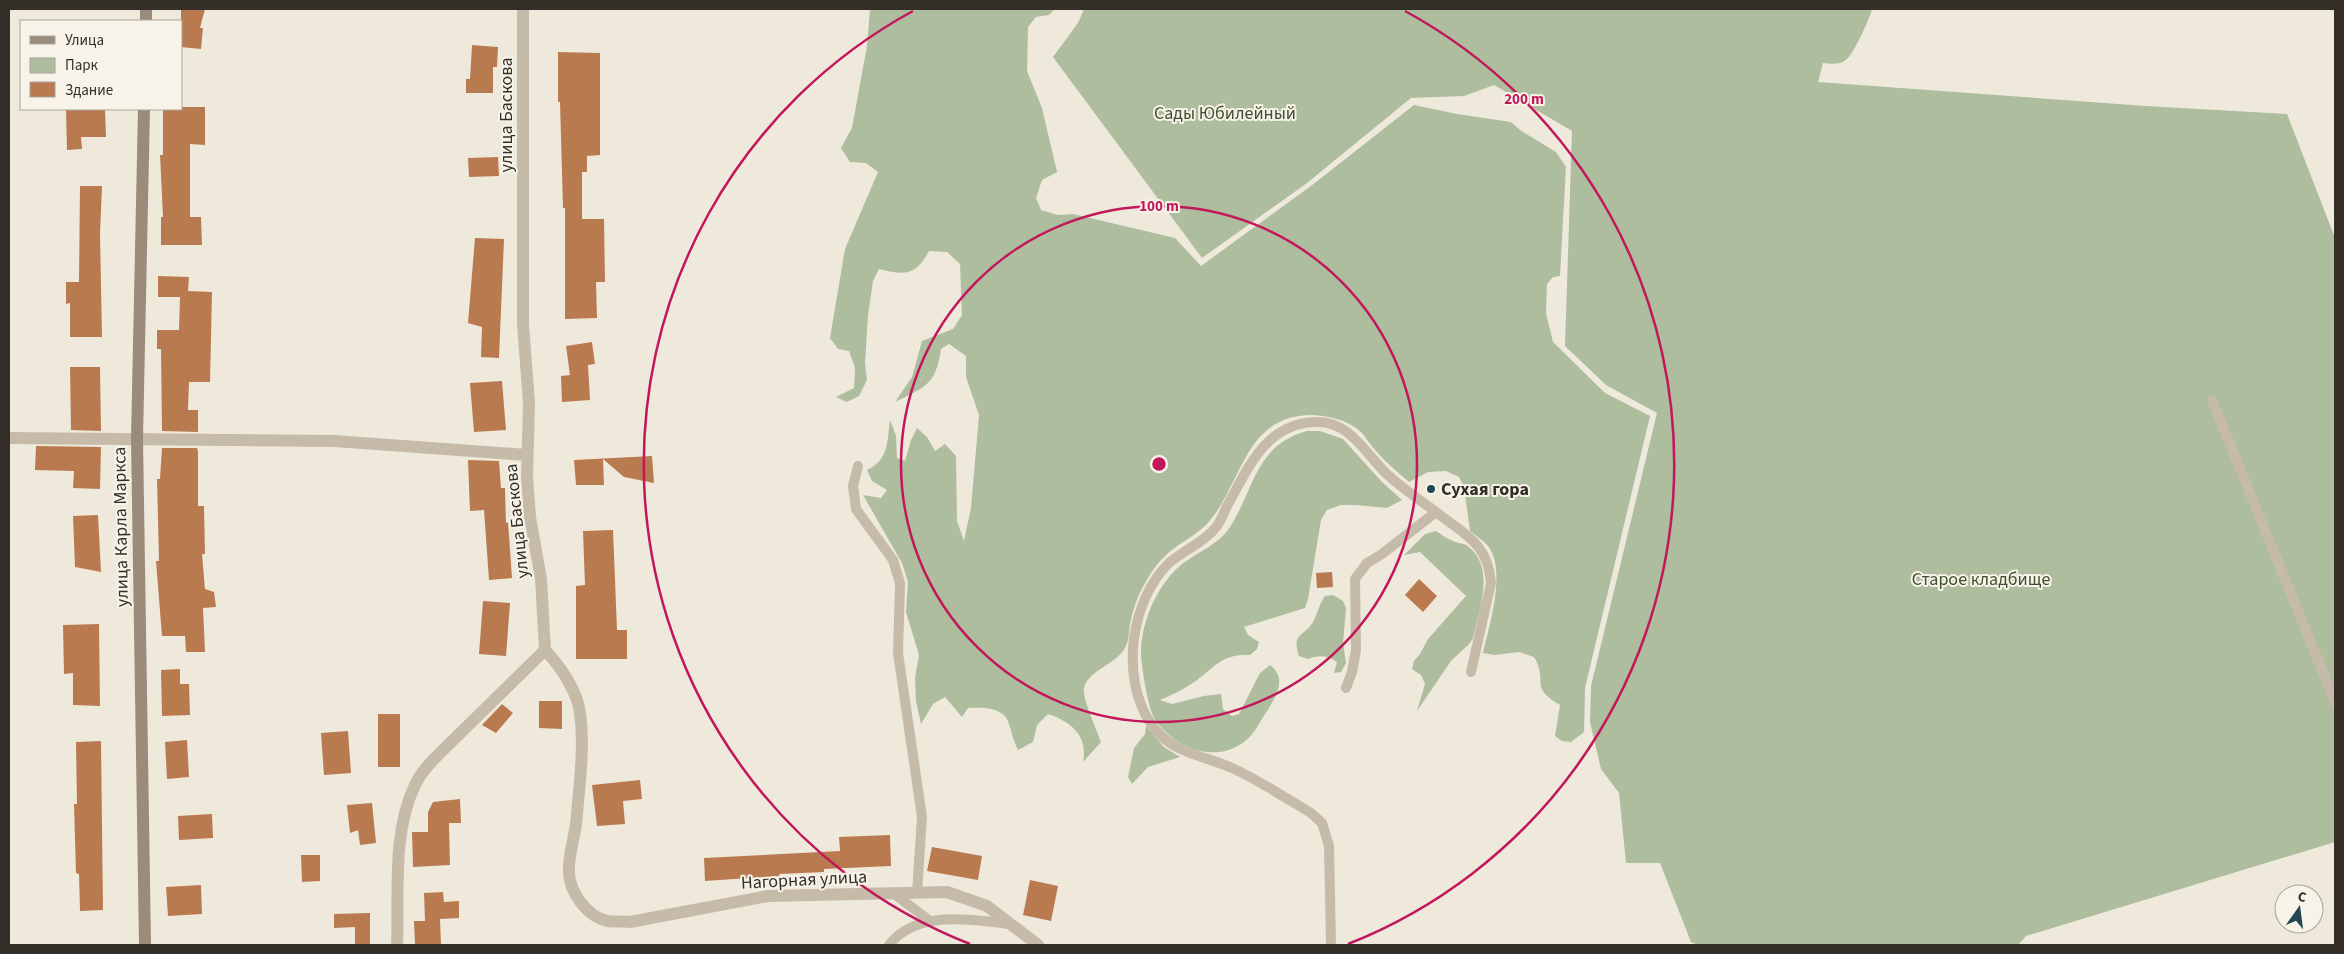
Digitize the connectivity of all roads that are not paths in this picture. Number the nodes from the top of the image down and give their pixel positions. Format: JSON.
{"nodes":[{"id":1,"x":523,"y":9,"type":"edge"},
{"id":2,"x":144,"y":110,"type":"edge"},
{"id":3,"x":2212,"y":400,"type":"dead end"},
{"id":4,"x":9,"y":438,"type":"edge"},
{"id":5,"x":137,"y":439,"type":"junction"},
{"id":6,"x":527,"y":455,"type":"junction"},
{"id":7,"x":858,"y":466,"type":"dead end"},
{"id":8,"x":1436,"y":512,"type":"junction"},
{"id":9,"x":545,"y":650,"type":"junction"},
{"id":10,"x":1471,"y":672,"type":"dead end"},
{"id":11,"x":1346,"y":688,"type":"dead end"},
{"id":12,"x":2335,"y":702,"type":"edge"},
{"id":13,"x":893,"y":893,"type":"junction"},
{"id":14,"x":917,"y":893,"type":"junction"},
{"id":15,"x":930,"y":921,"type":"junction"},
{"id":16,"x":1009,"y":924,"type":"junction"},
{"id":17,"x":145,"y":945,"type":"edge"},
{"id":18,"x":397,"y":945,"type":"edge"},
{"id":19,"x":889,"y":945,"type":"edge"},
{"id":20,"x":1038,"y":945,"type":"edge"},
{"id":21,"x":1331,"y":945,"type":"edge"}],
"edges":[{"from":1,"to":6,"type":"street","name":"улица Баскова"},
{"from":2,"to":5,"type":"street","name":"улица Карла Маркса"},
{"from":3,"to":12,"type":"lane"},
{"from":4,"to":5,"type":"street"},
{"from":5,"to":6,"type":"street"},
{"from":5,"to":17,"type":"street","name":"улица Карла Маркса"},
{"from":6,"to":9,"type":"street","name":"улица Баскова"},
{"from":7,"to":14,"type":"lane"},
{"from":8,"to":10,"type":"lane"},
{"from":8,"to":11,"type":"lane"},
{"from":8,"to":21,"type":"lane"},
{"from":9,"to":13,"type":"street","name":"Нагорная улица"},
{"from":9,"to":18,"type":"street"},
{"from":13,"to":14,"type":"street","name":"Нагорная улица"},
{"from":13,"to":15,"type":"lane"},
{"from":14,"to":16,"type":"street","name":"Нагорная улица"},
{"from":15,"to":16,"type":"lane"},
{"from":15,"to":19,"type":"lane"},
{"from":16,"to":20,"type":"street","name":"Нагорная улица"}]}
